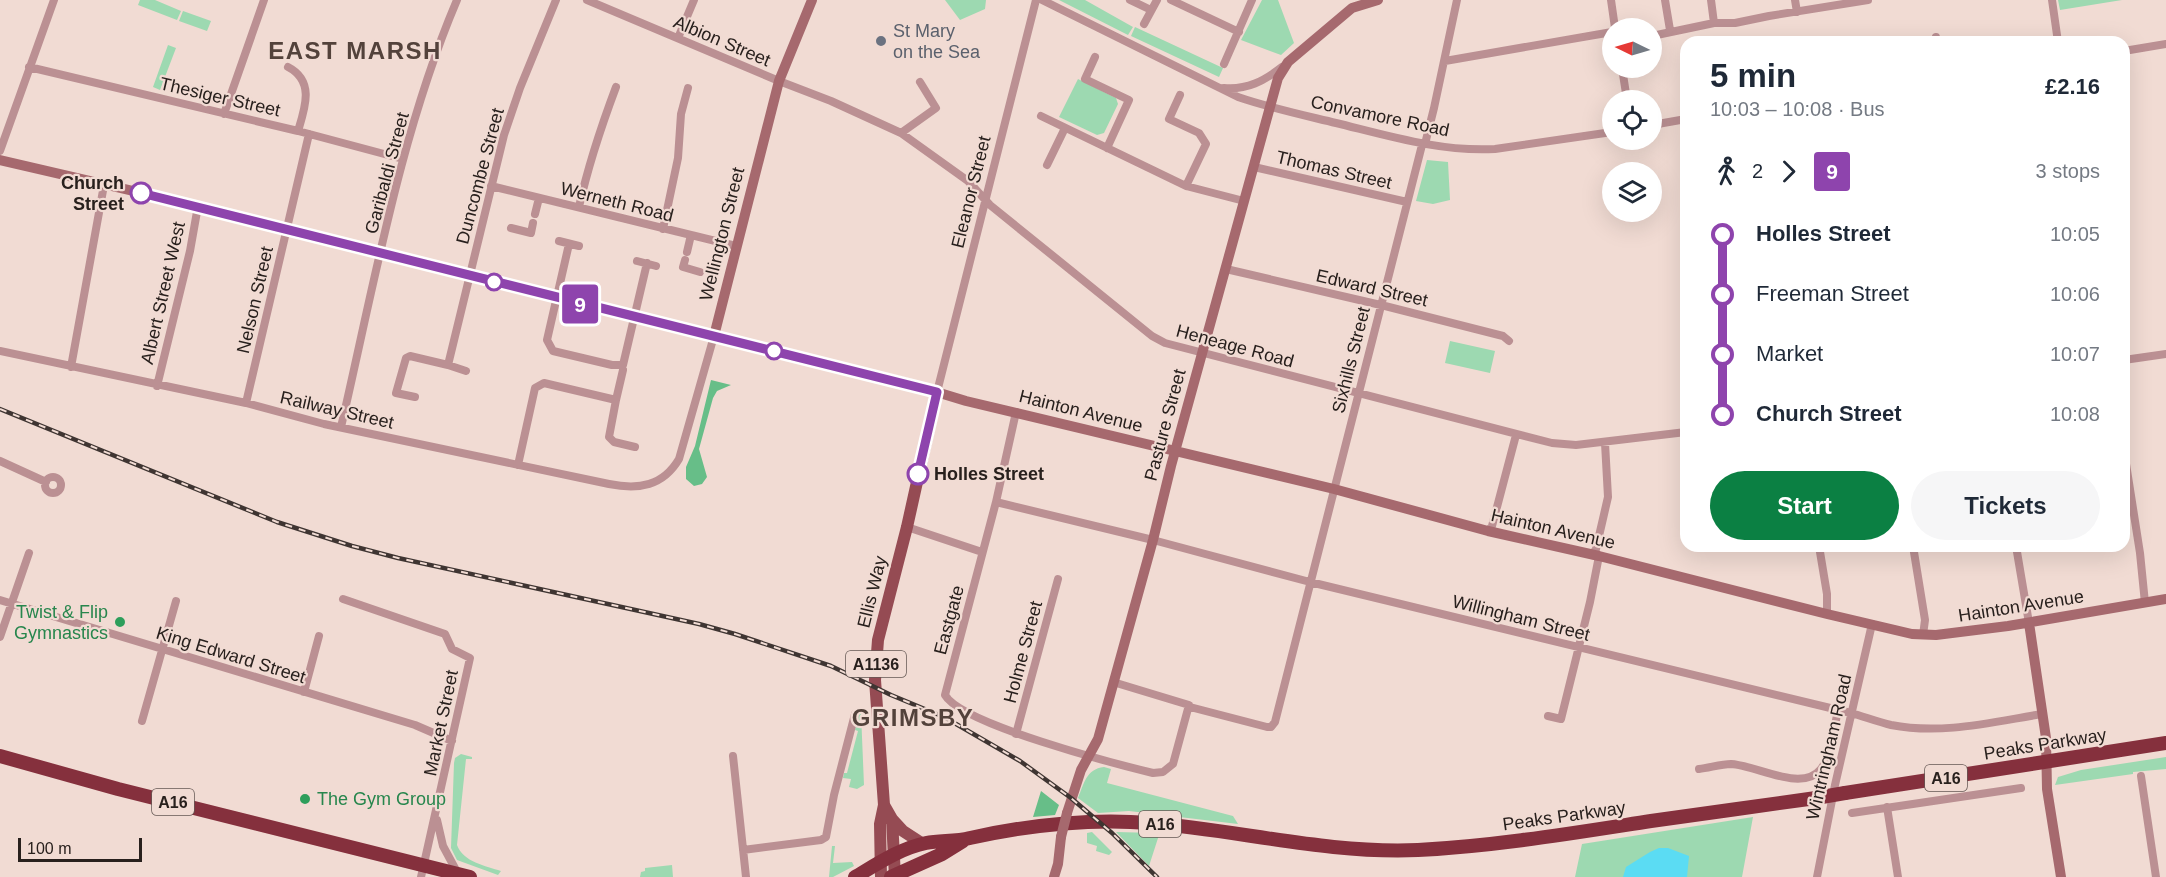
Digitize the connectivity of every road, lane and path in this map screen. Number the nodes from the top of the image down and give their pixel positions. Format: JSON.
{"nodes":[{"id":1,"x":54,"y":0,"type":"edge"},
{"id":2,"x":264,"y":0,"type":"edge"},
{"id":3,"x":458,"y":0,"type":"edge"},
{"id":4,"x":556,"y":0,"type":"edge"},
{"id":5,"x":587,"y":0,"type":"edge"},
{"id":6,"x":694,"y":0,"type":"edge"},
{"id":7,"x":812,"y":0,"type":"edge"},
{"id":8,"x":1036,"y":0,"type":"edge"},
{"id":9,"x":1042,"y":0,"type":"edge"},
{"id":10,"x":1130,"y":0,"type":"edge"},
{"id":11,"x":1156,"y":0,"type":"edge"},
{"id":12,"x":1172,"y":0,"type":"edge"},
{"id":13,"x":1252,"y":0,"type":"edge"},
{"id":14,"x":1377,"y":0,"type":"edge"},
{"id":15,"x":1457,"y":0,"type":"edge"},
{"id":16,"x":1611,"y":0,"type":"edge"},
{"id":17,"x":1665,"y":0,"type":"edge"},
{"id":18,"x":1711,"y":0,"type":"edge"},
{"id":19,"x":1795,"y":0,"type":"edge"},
{"id":20,"x":1868,"y":0,"type":"edge"},
{"id":21,"x":2052,"y":0,"type":"edge"},
{"id":22,"x":1351,"y":4,"type":"edge"},
{"id":23,"x":1151,"y":10,"type":"junction"},
{"id":24,"x":1797,"y":12,"type":"junction"},
{"id":25,"x":1614,"y":18,"type":"edge"},
{"id":26,"x":1714,"y":23,"type":"junction"},
{"id":27,"x":1144,"y":24,"type":"dead end"},
{"id":28,"x":1670,"y":30,"type":"junction"},
{"id":29,"x":1239,"y":32,"type":"junction"},
{"id":30,"x":1662,"y":33,"type":"edge"},
{"id":31,"x":1602,"y":34,"type":"edge"},
{"id":32,"x":2057,"y":36,"type":"edge"},
{"id":33,"x":678,"y":38,"type":"junction"},
{"id":34,"x":2166,"y":44,"type":"edge"},
{"id":35,"x":2130,"y":50,"type":"edge"},
{"id":36,"x":1095,"y":57,"type":"dead end"},
{"id":37,"x":1445,"y":61,"type":"junction"},
{"id":38,"x":1288,"y":62,"type":"junction"},
{"id":39,"x":1224,"y":64,"type":"dead end"},
{"id":40,"x":29,"y":66,"type":"junction"},
{"id":41,"x":288,"y":67,"type":"dead end"},
{"id":42,"x":779,"y":81,"type":"junction"},
{"id":43,"x":920,"y":82,"type":"dead end"},
{"id":44,"x":1217,"y":86,"type":"junction"},
{"id":45,"x":616,"y":87,"type":"dead end"},
{"id":46,"x":688,"y":88,"type":"dead end"},
{"id":47,"x":1180,"y":95,"type":"dead end"},
{"id":48,"x":1270,"y":107,"type":"junction"},
{"id":49,"x":224,"y":114,"type":"junction"},
{"id":50,"x":1041,"y":117,"type":"dead end"},
{"id":51,"x":1680,"y":120,"type":"edge"},
{"id":52,"x":1662,"y":123,"type":"edge"},
{"id":53,"x":1065,"y":128,"type":"junction"},
{"id":54,"x":298,"y":131,"type":"junction"},
{"id":55,"x":901,"y":133,"type":"junction"},
{"id":56,"x":1602,"y":133,"type":"edge"},
{"id":57,"x":309,"y":134,"type":"junction"},
{"id":58,"x":1422,"y":145,"type":"junction"},
{"id":59,"x":1107,"y":148,"type":"junction"},
{"id":60,"x":0,"y":151,"type":"edge"},
{"id":61,"x":404,"y":159,"type":"junction"},
{"id":62,"x":0,"y":160,"type":"edge"},
{"id":63,"x":1047,"y":165,"type":"dead end"},
{"id":64,"x":1254,"y":166,"type":"junction"},
{"id":65,"x":104,"y":185,"type":"junction"},
{"id":66,"x":491,"y":186,"type":"junction"},
{"id":67,"x":1186,"y":186,"type":"junction"},
{"id":68,"x":538,"y":198,"type":"junction"},
{"id":69,"x":985,"y":199,"type":"junction"},
{"id":70,"x":1244,"y":201,"type":"junction"},
{"id":71,"x":1407,"y":202,"type":"junction"},
{"id":72,"x":198,"y":206,"type":"junction"},
{"id":73,"x":579,"y":207,"type":"junction"},
{"id":74,"x":512,"y":228,"type":"dead end"},
{"id":75,"x":663,"y":228,"type":"junction"},
{"id":76,"x":287,"y":229,"type":"junction"},
{"id":77,"x":691,"y":235,"type":"junction"},
{"id":78,"x":559,"y":241,"type":"dead end"},
{"id":79,"x":569,"y":244,"type":"junction"},
{"id":80,"x":579,"y":246,"type":"dead end"},
{"id":81,"x":736,"y":246,"type":"junction"},
{"id":82,"x":381,"y":254,"type":"junction"},
{"id":83,"x":637,"y":261,"type":"dead end"},
{"id":84,"x":647,"y":263,"type":"junction"},
{"id":85,"x":656,"y":266,"type":"dead end"},
{"id":86,"x":1226,"y":269,"type":"junction"},
{"id":87,"x":700,"y":272,"type":"dead end"},
{"id":88,"x":469,"y":276,"type":"junction"},
{"id":89,"x":556,"y":298,"type":"junction"},
{"id":90,"x":1380,"y":305,"type":"junction"},
{"id":91,"x":634,"y":317,"type":"junction"},
{"id":92,"x":714,"y":336,"type":"junction"},
{"id":93,"x":1509,"y":341,"type":"dead end"},
{"id":94,"x":0,"y":351,"type":"edge"},
{"id":95,"x":1202,"y":353,"type":"junction"},
{"id":96,"x":2166,"y":354,"type":"edge"},
{"id":97,"x":2130,"y":359,"type":"edge"},
{"id":98,"x":448,"y":364,"type":"junction"},
{"id":99,"x":71,"y":367,"type":"junction"},
{"id":100,"x":623,"y":370,"type":"dead end"},
{"id":101,"x":466,"y":371,"type":"dead end"},
{"id":102,"x":157,"y":386,"type":"junction"},
{"id":103,"x":937,"y":392,"type":"junction"},
{"id":104,"x":1357,"y":393,"type":"junction"},
{"id":105,"x":415,"y":397,"type":"dead end"},
{"id":106,"x":616,"y":400,"type":"junction"},
{"id":107,"x":246,"y":404,"type":"junction"},
{"id":108,"x":1016,"y":412,"type":"junction"},
{"id":109,"x":341,"y":427,"type":"junction"},
{"id":110,"x":1680,"y":433,"type":"edge"},
{"id":111,"x":1516,"y":435,"type":"junction"},
{"id":112,"x":1605,"y":443,"type":"junction"},
{"id":113,"x":635,"y":447,"type":"dead end"},
{"id":114,"x":1175,"y":451,"type":"junction"},
{"id":115,"x":0,"y":461,"type":"edge"},
{"id":116,"x":518,"y":465,"type":"junction"},
{"id":117,"x":667,"y":476,"type":"joint"},
{"id":118,"x":46,"y":482,"type":"dead end"},
{"id":119,"x":1334,"y":489,"type":"junction"},
{"id":120,"x":2130,"y":489,"type":"edge"},
{"id":121,"x":996,"y":502,"type":"junction"},
{"id":122,"x":907,"y":527,"type":"junction"},
{"id":123,"x":1488,"y":531,"type":"junction"},
{"id":124,"x":1153,"y":540,"type":"junction"},
{"id":125,"x":982,"y":552,"type":"junction"},
{"id":126,"x":1820,"y":552,"type":"edge"},
{"id":127,"x":1914,"y":552,"type":"edge"},
{"id":128,"x":2017,"y":552,"type":"edge"},
{"id":129,"x":29,"y":553,"type":"dead end"},
{"id":130,"x":1595,"y":555,"type":"junction"},
{"id":131,"x":1058,"y":579,"type":"dead end"},
{"id":132,"x":1310,"y":582,"type":"junction"},
{"id":133,"x":343,"y":599,"type":"dead end"},
{"id":134,"x":2166,"y":599,"type":"edge"},
{"id":135,"x":0,"y":600,"type":"edge"},
{"id":136,"x":176,"y":601,"type":"dead end"},
{"id":137,"x":2145,"y":603,"type":"junction"},
{"id":138,"x":11,"y":604,"type":"junction"},
{"id":139,"x":1827,"y":614,"type":"junction"},
{"id":140,"x":2029,"y":622,"type":"junction"},
{"id":141,"x":1872,"y":624,"type":"junction"},
{"id":142,"x":1923,"y":635,"type":"junction"},
{"id":143,"x":319,"y":636,"type":"dead end"},
{"id":144,"x":0,"y":637,"type":"edge"},
{"id":145,"x":1579,"y":648,"type":"junction"},
{"id":146,"x":162,"y":650,"type":"junction"},
{"id":147,"x":1113,"y":682,"type":"junction"},
{"id":148,"x":304,"y":692,"type":"junction"},
{"id":149,"x":1189,"y":706,"type":"junction"},
{"id":150,"x":1838,"y":710,"type":"junction"},
{"id":151,"x":1851,"y":713,"type":"junction"},
{"id":152,"x":855,"y":714,"type":"dead end"},
{"id":153,"x":2042,"y":714,"type":"junction"},
{"id":154,"x":1548,"y":716,"type":"dead end"},
{"id":155,"x":142,"y":722,"type":"dead end"},
{"id":156,"x":1017,"y":734,"type":"junction"},
{"id":157,"x":452,"y":741,"type":"junction"},
{"id":158,"x":2166,"y":743,"type":"edge"},
{"id":159,"x":1090,"y":755,"type":"junction"},
{"id":160,"x":0,"y":756,"type":"edge"},
{"id":161,"x":733,"y":756,"type":"dead end"},
{"id":162,"x":2047,"y":761,"type":"junction"},
{"id":163,"x":1699,"y":769,"type":"dead end"},
{"id":164,"x":2141,"y":776,"type":"dead end"},
{"id":165,"x":2021,"y":788,"type":"dead end"},
{"id":166,"x":884,"y":805,"type":"junction"},
{"id":167,"x":1887,"y":807,"type":"junction"},
{"id":168,"x":1852,"y":813,"type":"dead end"},
{"id":169,"x":436,"y":815,"type":"junction"},
{"id":170,"x":892,"y":819,"type":"junction"},
{"id":171,"x":965,"y":840,"type":"junction"},
{"id":172,"x":923,"y":844,"type":"junction"},
{"id":173,"x":743,"y":850,"type":"junction"},
{"id":174,"x":894,"y":855,"type":"junction"},
{"id":175,"x":881,"y":862,"type":"junction"},
{"id":176,"x":422,"y":871,"type":"edge"},
{"id":177,"x":464,"y":875,"type":"edge"},
{"id":178,"x":746,"y":877,"type":"edge"},
{"id":179,"x":855,"y":877,"type":"edge"},
{"id":180,"x":891,"y":877,"type":"edge"},
{"id":181,"x":1054,"y":877,"type":"edge"},
{"id":182,"x":1817,"y":877,"type":"edge"},
{"id":183,"x":1898,"y":877,"type":"edge"},
{"id":184,"x":2061,"y":877,"type":"edge"},
{"id":185,"x":2156,"y":877,"type":"edge"}],
"edges":[{"from":1,"to":40,"type":"street"},
{"from":2,"to":49,"type":"street"},
{"from":3,"to":61,"type":"street","name":"Garibaldi Street"},
{"from":4,"to":66,"type":"street","name":"Duncombe Street"},
{"from":5,"to":33,"type":"street","name":"Albion Street"},
{"from":6,"to":33,"type":"street"},
{"from":7,"to":42,"type":"main road","name":"Wellington Street"},
{"from":8,"to":69,"type":"street","name":"Eleanor Street"},
{"from":9,"to":44,"type":"street","name":"Convamore Road"},
{"from":10,"to":23,"type":"street"},
{"from":11,"to":23,"type":"street"},
{"from":12,"to":29,"type":"street"},
{"from":13,"to":29,"type":"street"},
{"from":14,"to":22,"type":"main road"},
{"from":15,"to":37,"type":"street","name":"Sixhills Street"},
{"from":16,"to":25,"type":"street"},
{"from":17,"to":28,"type":"street"},
{"from":18,"to":26,"type":"street"},
{"from":19,"to":24,"type":"street"},
{"from":20,"to":24,"type":"street"},
{"from":21,"to":32,"type":"street"},
{"from":22,"to":38,"type":"main road","name":"Pasture Street"},
{"from":23,"to":27,"type":"street"},
{"from":24,"to":26,"type":"street"},
{"from":26,"to":28,"type":"street"},
{"from":28,"to":30,"type":"street"},
{"from":29,"to":39,"type":"street"},
{"from":31,"to":37,"type":"street"},
{"from":33,"to":42,"type":"street","name":"Albion Street"},
{"from":34,"to":35,"type":"street"},
{"from":36,"to":59,"type":"street"},
{"from":37,"to":58,"type":"street","name":"Sixhills Street"},
{"from":38,"to":44,"type":"street","name":"Convamore Road"},
{"from":38,"to":48,"type":"main road","name":"Pasture Street"},
{"from":40,"to":49,"type":"street","name":"Thesiger Street"},
{"from":40,"to":60,"type":"street"},
{"from":41,"to":54,"type":"street"},
{"from":42,"to":55,"type":"street","name":"Heneage Road"},
{"from":42,"to":81,"type":"main road","name":"Wellington Street"},
{"from":43,"to":55,"type":"street"},
{"from":44,"to":48,"type":"street","name":"Convamore Road"},
{"from":45,"to":73,"type":"street"},
{"from":46,"to":75,"type":"street"},
{"from":47,"to":67,"type":"street"},
{"from":48,"to":58,"type":"street","name":"Convamore Road"},
{"from":48,"to":64,"type":"main road","name":"Pasture Street"},
{"from":49,"to":54,"type":"street","name":"Thesiger Street"},
{"from":50,"to":53,"type":"street"},
{"from":51,"to":52,"type":"street"},
{"from":53,"to":59,"type":"street"},
{"from":53,"to":63,"type":"street"},
{"from":54,"to":57,"type":"street","name":"Thesiger Street"},
{"from":55,"to":69,"type":"street","name":"Heneage Road"},
{"from":56,"to":58,"type":"street","name":"Convamore Road"},
{"from":57,"to":61,"type":"street","name":"Thesiger Street"},
{"from":57,"to":76,"type":"street","name":"Nelson Street"},
{"from":58,"to":71,"type":"street","name":"Sixhills Street"},
{"from":59,"to":67,"type":"street"},
{"from":61,"to":82,"type":"street","name":"Garibaldi Street"},
{"from":62,"to":65,"type":"main road","name":"Hainton Avenue"},
{"from":64,"to":70,"type":"main road","name":"Pasture Street"},
{"from":64,"to":71,"type":"street","name":"Thomas Street"},
{"from":65,"to":72,"type":"main road","name":"Hainton Avenue"},
{"from":65,"to":99,"type":"street"},
{"from":66,"to":68,"type":"street","name":"Werneth Road"},
{"from":66,"to":88,"type":"street","name":"Duncombe Street"},
{"from":67,"to":70,"type":"street"},
{"from":68,"to":73,"type":"street","name":"Werneth Road"},
{"from":68,"to":74,"type":"street"},
{"from":69,"to":95,"type":"street","name":"Heneage Road"},
{"from":69,"to":103,"type":"street","name":"Eleanor Street"},
{"from":70,"to":86,"type":"main road","name":"Pasture Street"},
{"from":71,"to":90,"type":"street","name":"Sixhills Street"},
{"from":72,"to":76,"type":"main road","name":"Hainton Avenue"},
{"from":72,"to":102,"type":"street","name":"Albert Street West"},
{"from":73,"to":75,"type":"street","name":"Werneth Road"},
{"from":75,"to":77,"type":"street","name":"Werneth Road"},
{"from":76,"to":82,"type":"main road","name":"Hainton Avenue"},
{"from":76,"to":107,"type":"street","name":"Nelson Street"},
{"from":77,"to":81,"type":"street","name":"Werneth Road"},
{"from":77,"to":87,"type":"street"},
{"from":78,"to":79,"type":"street"},
{"from":79,"to":80,"type":"street"},
{"from":79,"to":89,"type":"street"},
{"from":81,"to":92,"type":"main road","name":"Wellington Street"},
{"from":82,"to":88,"type":"main road","name":"Hainton Avenue"},
{"from":82,"to":109,"type":"street","name":"Garibaldi Street"},
{"from":83,"to":84,"type":"street"},
{"from":84,"to":85,"type":"street"},
{"from":84,"to":91,"type":"street"},
{"from":86,"to":90,"type":"street","name":"Edward Street"},
{"from":86,"to":95,"type":"main road","name":"Pasture Street"},
{"from":88,"to":89,"type":"main road","name":"Hainton Avenue"},
{"from":88,"to":98,"type":"street","name":"Duncombe Street"},
{"from":89,"to":91,"type":"main road","name":"Hainton Avenue"},
{"from":89,"to":91,"type":"street"},
{"from":90,"to":93,"type":"street","name":"Edward Street"},
{"from":90,"to":104,"type":"street","name":"Sixhills Street"},
{"from":91,"to":92,"type":"main road","name":"Hainton Avenue"},
{"from":92,"to":103,"type":"main road","name":"Hainton Avenue"},
{"from":92,"to":117,"type":"street","name":"Wellington Street"},
{"from":94,"to":99,"type":"street","name":"Railway Street"},
{"from":95,"to":104,"type":"street","name":"Heneage Road"},
{"from":95,"to":114,"type":"main road","name":"Pasture Street"},
{"from":96,"to":97,"type":"street"},
{"from":98,"to":101,"type":"street"},
{"from":98,"to":105,"type":"street"},
{"from":99,"to":102,"type":"street","name":"Railway Street"},
{"from":100,"to":106,"type":"street"},
{"from":102,"to":107,"type":"street","name":"Railway Street"},
{"from":103,"to":108,"type":"main road","name":"Hainton Avenue"},
{"from":103,"to":122,"type":"main road","name":"Ellis Way","number":"A1136"},
{"from":104,"to":111,"type":"street","name":"Heneage Road"},
{"from":104,"to":119,"type":"street","name":"Sixhills Street"},
{"from":106,"to":113,"type":"street"},
{"from":106,"to":116,"type":"street"},
{"from":107,"to":109,"type":"street","name":"Railway Street"},
{"from":108,"to":114,"type":"main road","name":"Hainton Avenue"},
{"from":108,"to":121,"type":"street","name":"Eastgate"},
{"from":109,"to":116,"type":"street","name":"Railway Street"},
{"from":110,"to":112,"type":"street","name":"Heneage Road"},
{"from":111,"to":112,"type":"street","name":"Heneage Road"},
{"from":111,"to":123,"type":"street"},
{"from":112,"to":130,"type":"street"},
{"from":114,"to":119,"type":"main road","name":"Hainton Avenue"},
{"from":114,"to":124,"type":"main road","name":"Pasture Street"},
{"from":115,"to":118,"type":"street"},
{"from":116,"to":117,"type":"street","name":"Railway Street"},
{"from":119,"to":123,"type":"main road","name":"Hainton Avenue"},
{"from":119,"to":132,"type":"street","name":"Sixhills Street"},
{"from":120,"to":137,"type":"street"},
{"from":121,"to":124,"type":"street","name":"Willingham Street"},
{"from":121,"to":125,"type":"street","name":"Eastgate"},
{"from":122,"to":125,"type":"street"},
{"from":122,"to":166,"type":"main road","name":"Ellis Way","number":"A1136"},
{"from":123,"to":130,"type":"main road","name":"Hainton Avenue"},
{"from":124,"to":132,"type":"street","name":"Willingham Street"},
{"from":124,"to":147,"type":"main road","name":"Pasture Street"},
{"from":125,"to":156,"type":"street","name":"Eastgate"},
{"from":126,"to":139,"type":"street"},
{"from":127,"to":142,"type":"street"},
{"from":128,"to":140,"type":"street"},
{"from":129,"to":138,"type":"street"},
{"from":130,"to":139,"type":"main road","name":"Hainton Avenue"},
{"from":130,"to":145,"type":"street"},
{"from":131,"to":156,"type":"street","name":"Holme Street"},
{"from":132,"to":145,"type":"street","name":"Willingham Street"},
{"from":132,"to":149,"type":"street","name":"Sixhills Street"},
{"from":133,"to":157,"type":"street","name":"Market Street"},
{"from":134,"to":137,"type":"main road","name":"Hainton Avenue"},
{"from":135,"to":138,"type":"street","name":"King Edward Street"},
{"from":136,"to":146,"type":"street"},
{"from":137,"to":140,"type":"main road","name":"Hainton Avenue"},
{"from":138,"to":144,"type":"street"},
{"from":138,"to":146,"type":"street","name":"King Edward Street"},
{"from":139,"to":141,"type":"main road","name":"Hainton Avenue"},
{"from":140,"to":142,"type":"main road","name":"Hainton Avenue"},
{"from":140,"to":153,"type":"main road"},
{"from":141,"to":142,"type":"main road","name":"Hainton Avenue"},
{"from":141,"to":151,"type":"street","name":"Wintringham Road"},
{"from":143,"to":148,"type":"street"},
{"from":145,"to":150,"type":"street","name":"Willingham Street"},
{"from":145,"to":154,"type":"street"},
{"from":146,"to":148,"type":"street","name":"King Edward Street"},
{"from":146,"to":155,"type":"street"},
{"from":147,"to":149,"type":"street"},
{"from":147,"to":159,"type":"main road","name":"Pasture Street"},
{"from":148,"to":157,"type":"street","name":"King Edward Street"},
{"from":149,"to":159,"type":"street"},
{"from":150,"to":151,"type":"street","name":"Willingham Street"},
{"from":150,"to":163,"type":"street"},
{"from":151,"to":153,"type":"street","name":"Willingham Street"},
{"from":151,"to":182,"type":"street","name":"Wintringham Road"},
{"from":152,"to":173,"type":"street"},
{"from":153,"to":162,"type":"main road"},
{"from":156,"to":159,"type":"street"},
{"from":157,"to":169,"type":"street","name":"Market Street"},
{"from":158,"to":162,"type":"highway","name":"Peaks Parkway","number":"A16"},
{"from":159,"to":181,"type":"main road","name":"Pasture Street","bridge":true},
{"from":160,"to":176,"type":"highway","number":"A16"},
{"from":161,"to":173,"type":"street"},
{"from":162,"to":171,"type":"highway","name":"Peaks Parkway","number":"A16","bridge":true},
{"from":162,"to":184,"type":"main road"},
{"from":164,"to":185,"type":"street"},
{"from":165,"to":167,"type":"street"},
{"from":166,"to":170,"type":"main road","name":"Ellis Way","number":"A1136"},
{"from":166,"to":175,"type":"main road","name":"Ellis Way","number":"A1136"},
{"from":167,"to":168,"type":"street"},
{"from":167,"to":183,"type":"street"},
{"from":169,"to":176,"type":"street","name":"Market Street"},
{"from":169,"to":177,"type":"street"},
{"from":170,"to":172,"type":"main road"},
{"from":170,"to":174,"type":"main road","name":"Ellis Way","number":"A1136"},
{"from":171,"to":172,"type":"highway","name":"Peaks Parkway","number":"A16"},
{"from":171,"to":180,"type":"highway","name":"Peaks Parkway","number":"A16"},
{"from":172,"to":174,"type":"highway","name":"Peaks Parkway","number":"A16"},
{"from":173,"to":178,"type":"street"},
{"from":174,"to":175,"type":"highway","number":"A16"},
{"from":174,"to":180,"type":"main road","name":"Ellis Way","number":"A1136"},
{"from":175,"to":179,"type":"highway","number":"A16"},
{"from":175,"to":180,"type":"main road","name":"Ellis Way","number":"A1136"},
{"from":176,"to":177,"type":"highway","number":"A16"}]}
